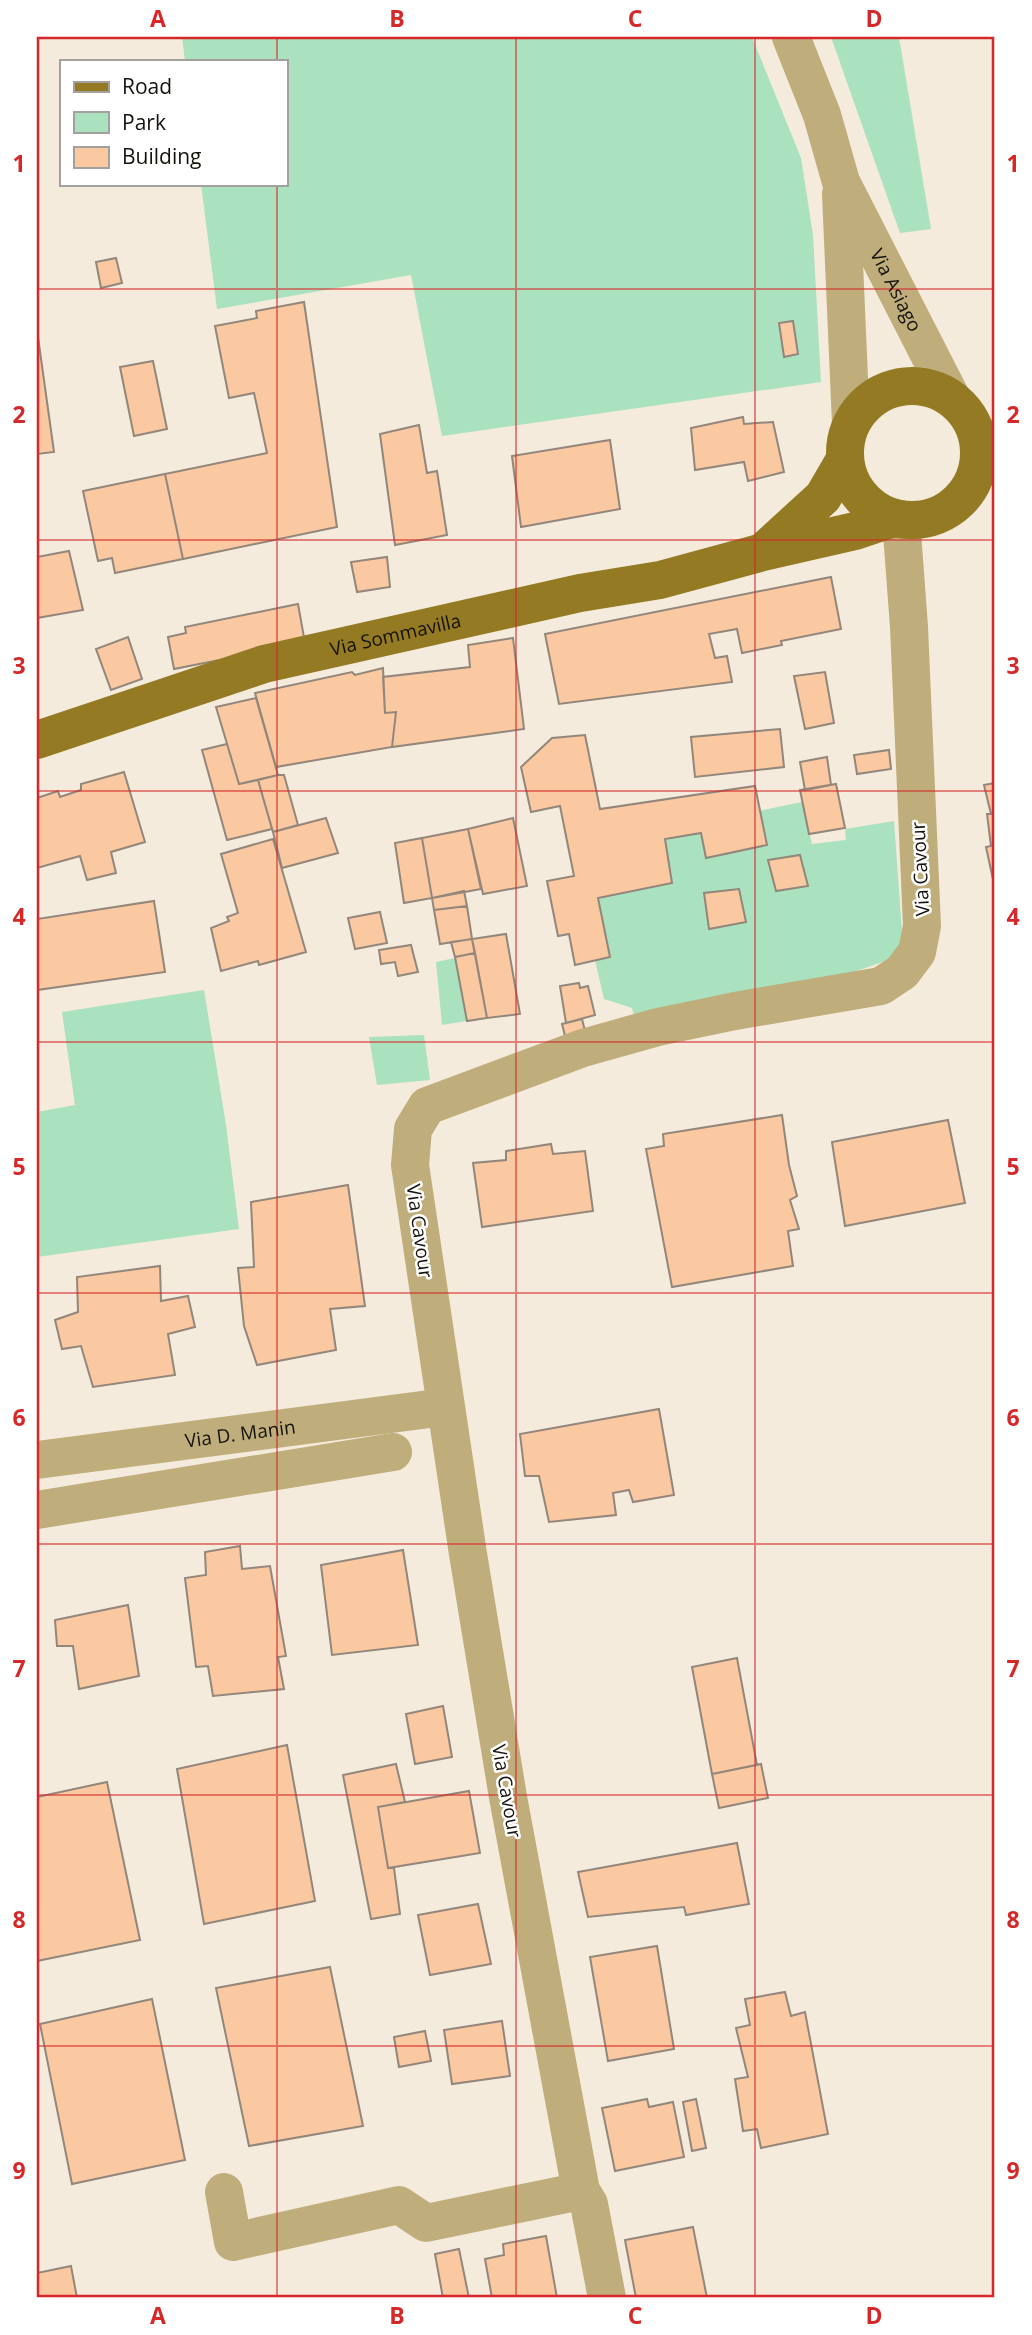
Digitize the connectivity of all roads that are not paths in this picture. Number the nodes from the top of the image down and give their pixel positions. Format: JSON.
{"nodes":[{"id":1,"x":791,"y":37,"type":"edge"},
{"id":2,"x":841,"y":182,"type":"junction"},
{"id":3,"x":957,"y":403,"type":"junction"},
{"id":4,"x":995,"y":434,"type":"edge"},
{"id":5,"x":848,"y":443,"type":"junction"},
{"id":6,"x":995,"y":490,"type":"edge"},
{"id":7,"x":959,"y":501,"type":"junction"},
{"id":8,"x":897,"y":519,"type":"junction"},
{"id":9,"x":763,"y":552,"type":"junction"},
{"id":10,"x":37,"y":740,"type":"edge"},
{"id":11,"x":445,"y":1406,"type":"junction"},
{"id":12,"x":393,"y":1452,"type":"dead end"},
{"id":13,"x":37,"y":1460,"type":"edge"},
{"id":14,"x":37,"y":1510,"type":"edge"},
{"id":15,"x":582,"y":2191,"type":"junction"},
{"id":16,"x":224,"y":2192,"type":"dead end"},
{"id":17,"x":607,"y":2298,"type":"edge"}],
"edges":[{"from":1,"to":2,"type":"street","name":"Via Asiago"},
{"from":2,"to":3,"type":"street","name":"Via Asiago"},
{"from":2,"to":5,"type":"street","name":"Via Asiago"},
{"from":3,"to":4,"type":"main road","name":"Via Sommavilla"},
{"from":3,"to":5,"type":"main road","name":"Via Sommavilla"},
{"from":3,"to":7,"type":"main road"},
{"from":5,"to":8,"type":"main road"},
{"from":5,"to":9,"type":"main road","name":"Via Sommavilla"},
{"from":6,"to":7,"type":"main road","name":"Via Sommavilla"},
{"from":7,"to":8,"type":"main road","name":"Via Sommavilla"},
{"from":8,"to":9,"type":"main road","name":"Via Sommavilla"},
{"from":8,"to":11,"type":"street","name":"Via Cavour"},
{"from":9,"to":10,"type":"main road","name":"Via Sommavilla"},
{"from":11,"to":13,"type":"street","name":"Via D. Manin"},
{"from":11,"to":15,"type":"street","name":"Via Cavour"},
{"from":12,"to":14,"type":"street"},
{"from":15,"to":16,"type":"street"},
{"from":15,"to":17,"type":"street","name":"Via Cavour"}]}
